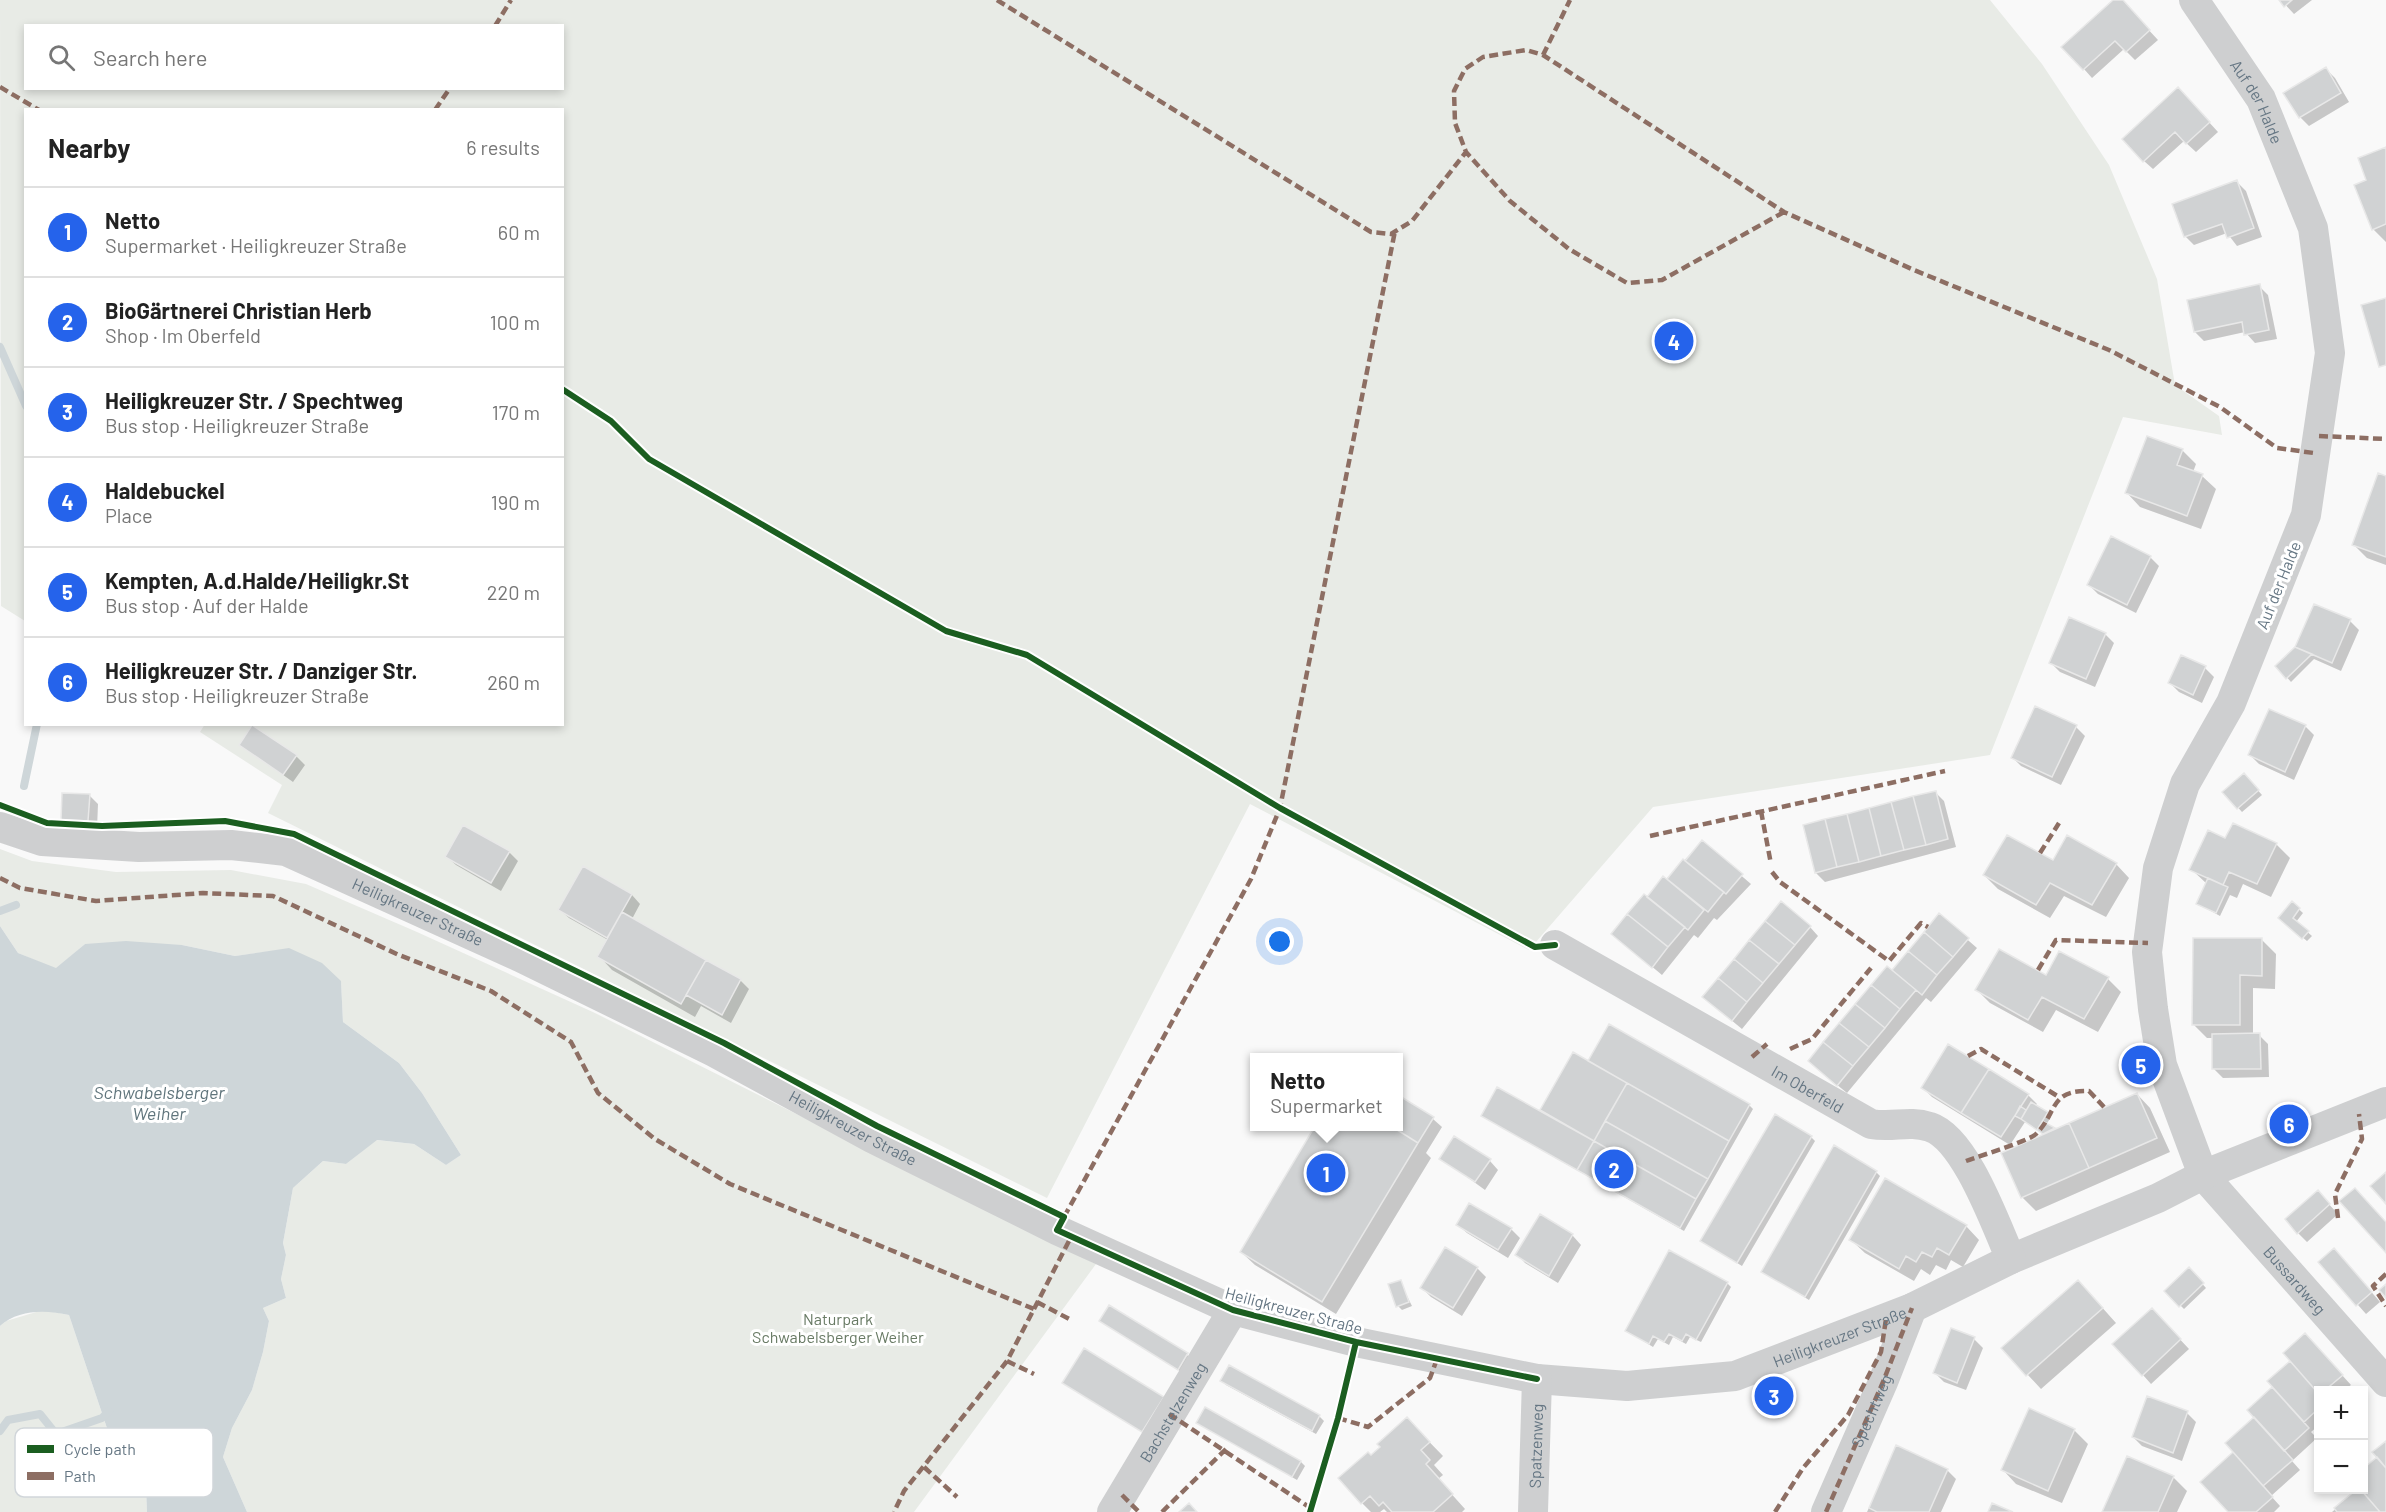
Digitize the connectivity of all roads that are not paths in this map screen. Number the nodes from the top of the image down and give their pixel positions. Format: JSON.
{"nodes":[{"id":1,"x":2193,"y":0,"type":"edge"},
{"id":2,"x":0,"y":827,"type":"edge"},
{"id":3,"x":1554,"y":945,"type":"dead end"},
{"id":4,"x":2386,"y":1102,"type":"edge"},
{"id":5,"x":2203,"y":1175,"type":"junction"},
{"id":6,"x":2011,"y":1259,"type":"junction"},
{"id":7,"x":1912,"y":1308,"type":"junction"},
{"id":8,"x":1233,"y":1310,"type":"junction"},
{"id":9,"x":1537,"y":1379,"type":"junction"},
{"id":10,"x":2386,"y":1382,"type":"edge"},
{"id":11,"x":1112,"y":1512,"type":"edge"},
{"id":12,"x":1533,"y":1512,"type":"edge"},
{"id":13,"x":1826,"y":1512,"type":"edge"}],
"edges":[{"from":1,"to":5,"type":"street","name":"Auf der Halde"},
{"from":2,"to":8,"type":"street","name":"Heiligkreuzer Straße"},
{"from":3,"to":6,"type":"street","name":"Im Oberfeld"},
{"from":4,"to":5,"type":"street","name":"Heiligkreuzer Straße"},
{"from":5,"to":6,"type":"street","name":"Heiligkreuzer Straße"},
{"from":5,"to":10,"type":"street","name":"Bussardweg"},
{"from":6,"to":7,"type":"street","name":"Heiligkreuzer Straße"},
{"from":7,"to":9,"type":"street","name":"Heiligkreuzer Straße"},
{"from":7,"to":13,"type":"street","name":"Spechtweg"},
{"from":8,"to":9,"type":"street","name":"Heiligkreuzer Straße"},
{"from":8,"to":11,"type":"street","name":"Bachstelzenweg"},
{"from":9,"to":12,"type":"street","name":"Spatzenweg"}]}
